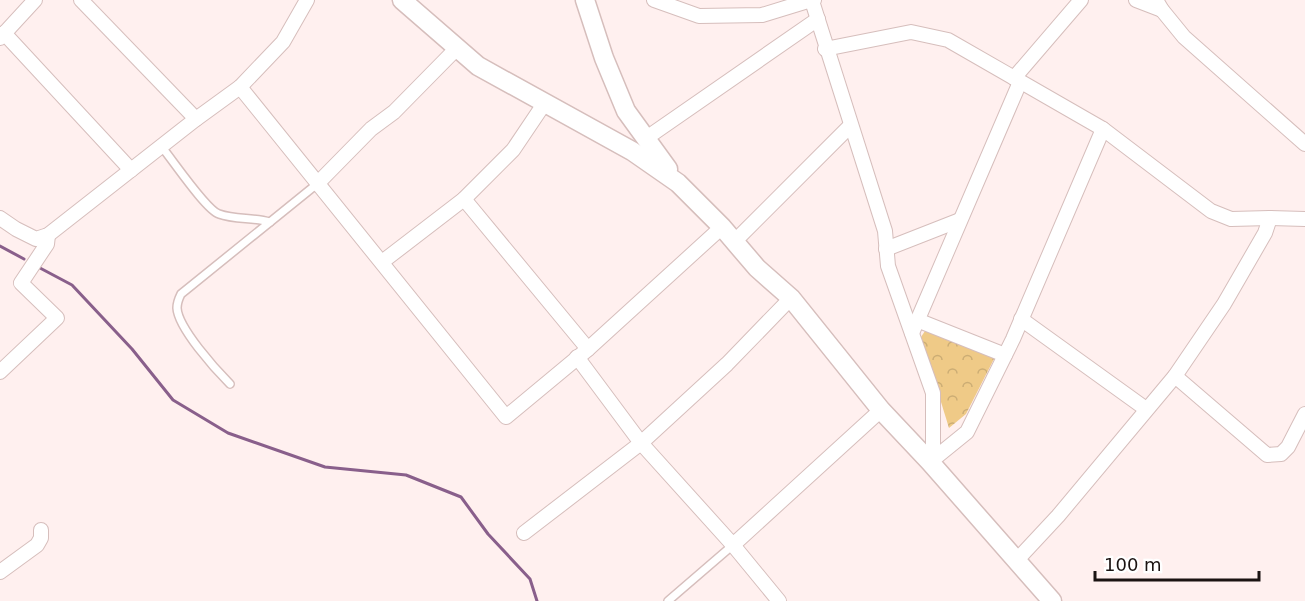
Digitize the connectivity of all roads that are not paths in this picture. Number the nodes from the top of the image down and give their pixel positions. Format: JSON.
{"nodes":[{"id":1,"x":35,"y":0,"type":"edge"},
{"id":2,"x":81,"y":0,"type":"edge"},
{"id":3,"x":304,"y":0,"type":"edge"},
{"id":4,"x":402,"y":0,"type":"edge"},
{"id":5,"x":585,"y":0,"type":"edge"},
{"id":6,"x":759,"y":0,"type":"edge"},
{"id":7,"x":812,"y":0,"type":"edge"},
{"id":8,"x":1081,"y":0,"type":"edge"},
{"id":9,"x":1136,"y":0,"type":"edge"},
{"id":10,"x":663,"y":2,"type":"edge"},
{"id":11,"x":1159,"y":5,"type":"edge"},
{"id":12,"x":762,"y":15,"type":"junction"},
{"id":13,"x":818,"y":20,"type":"junction"},
{"id":14,"x":2,"y":36,"type":"edge"},
{"id":15,"x":457,"y":48,"type":"junction"},
{"id":16,"x":825,"y":49,"type":"junction"},
{"id":17,"x":1017,"y":80,"type":"junction"},
{"id":18,"x":240,"y":87,"type":"junction"},
{"id":19,"x":544,"y":104,"type":"junction"},
{"id":20,"x":196,"y":119,"type":"junction"},
{"id":21,"x":850,"y":126,"type":"junction"},
{"id":22,"x":1103,"y":129,"type":"junction"},
{"id":23,"x":645,"y":139,"type":"junction"},
{"id":24,"x":1305,"y":144,"type":"edge"},
{"id":25,"x":161,"y":146,"type":"junction"},
{"id":26,"x":131,"y":170,"type":"junction"},
{"id":27,"x":678,"y":183,"type":"junction"},
{"id":28,"x":317,"y":184,"type":"junction"},
{"id":29,"x":464,"y":199,"type":"junction"},
{"id":30,"x":0,"y":218,"type":"edge"},
{"id":31,"x":1270,"y":218,"type":"junction"},
{"id":32,"x":1305,"y":219,"type":"edge"},
{"id":33,"x":960,"y":220,"type":"junction"},
{"id":34,"x":270,"y":222,"type":"junction"},
{"id":35,"x":722,"y":227,"type":"junction"},
{"id":36,"x":48,"y":235,"type":"junction"},
{"id":37,"x":734,"y":242,"type":"junction"},
{"id":38,"x":886,"y":249,"type":"junction"},
{"id":39,"x":382,"y":262,"type":"junction"},
{"id":40,"x":791,"y":298,"type":"junction"},
{"id":41,"x":1021,"y":319,"type":"junction"},
{"id":42,"x":914,"y":326,"type":"junction"},
{"id":43,"x":582,"y":353,"type":"junction"},
{"id":44,"x":1005,"y":355,"type":"junction"},
{"id":45,"x":0,"y":372,"type":"edge"},
{"id":46,"x":1174,"y":376,"type":"junction"},
{"id":47,"x":230,"y":384,"type":"dead end"},
{"id":48,"x":1146,"y":409,"type":"junction"},
{"id":49,"x":881,"y":410,"type":"junction"},
{"id":50,"x":1305,"y":414,"type":"edge"},
{"id":51,"x":641,"y":443,"type":"junction"},
{"id":52,"x":930,"y":462,"type":"junction"},
{"id":53,"x":41,"y":530,"type":"dead end"},
{"id":54,"x":524,"y":534,"type":"dead end"},
{"id":55,"x":733,"y":545,"type":"junction"},
{"id":56,"x":1017,"y":560,"type":"junction"},
{"id":57,"x":0,"y":572,"type":"edge"},
{"id":58,"x":668,"y":601,"type":"edge"},
{"id":59,"x":779,"y":601,"type":"edge"},
{"id":60,"x":1053,"y":601,"type":"edge"}],
"edges":[{"from":1,"to":14,"type":"street"},
{"from":2,"to":20,"type":"street"},
{"from":3,"to":18,"type":"street"},
{"from":4,"to":15,"type":"main road"},
{"from":5,"to":23,"type":"main road"},
{"from":6,"to":12,"type":"street"},
{"from":7,"to":12,"type":"street"},
{"from":7,"to":13,"type":"street"},
{"from":8,"to":17,"type":"street"},
{"from":9,"to":11,"type":"street"},
{"from":10,"to":12,"type":"street"},
{"from":11,"to":24,"type":"street"},
{"from":13,"to":16,"type":"street"},
{"from":13,"to":23,"type":"street"},
{"from":14,"to":26,"type":"street"},
{"from":15,"to":19,"type":"main road"},
{"from":15,"to":28,"type":"street"},
{"from":16,"to":17,"type":"street"},
{"from":16,"to":21,"type":"street"},
{"from":17,"to":22,"type":"street"},
{"from":17,"to":33,"type":"street"},
{"from":18,"to":20,"type":"street"},
{"from":18,"to":28,"type":"street"},
{"from":19,"to":27,"type":"main road"},
{"from":19,"to":29,"type":"street"},
{"from":20,"to":25,"type":"street"},
{"from":21,"to":37,"type":"street"},
{"from":21,"to":38,"type":"street"},
{"from":22,"to":31,"type":"street"},
{"from":22,"to":41,"type":"street"},
{"from":23,"to":27,"type":"main road"},
{"from":25,"to":26,"type":"street"},
{"from":25,"to":34,"type":"lane"},
{"from":26,"to":36,"type":"street"},
{"from":27,"to":35,"type":"main road"},
{"from":28,"to":34,"type":"lane"},
{"from":28,"to":39,"type":"street"},
{"from":29,"to":39,"type":"street"},
{"from":29,"to":43,"type":"street"},
{"from":30,"to":36,"type":"street"},
{"from":31,"to":32,"type":"street"},
{"from":31,"to":46,"type":"street"},
{"from":33,"to":38,"type":"street"},
{"from":33,"to":42,"type":"street"},
{"from":34,"to":47,"type":"lane"},
{"from":35,"to":37,"type":"main road"},
{"from":35,"to":43,"type":"street"},
{"from":36,"to":45,"type":"street"},
{"from":37,"to":40,"type":"main road"},
{"from":38,"to":42,"type":"street"},
{"from":39,"to":43,"type":"street"},
{"from":40,"to":49,"type":"main road"},
{"from":40,"to":51,"type":"street"},
{"from":41,"to":44,"type":"street"},
{"from":41,"to":48,"type":"street"},
{"from":42,"to":44,"type":"street"},
{"from":42,"to":52,"type":"street"},
{"from":43,"to":51,"type":"street"},
{"from":44,"to":52,"type":"street"},
{"from":46,"to":48,"type":"street"},
{"from":46,"to":50,"type":"street"},
{"from":48,"to":56,"type":"street"},
{"from":49,"to":52,"type":"main road"},
{"from":49,"to":55,"type":"street"},
{"from":51,"to":54,"type":"street"},
{"from":51,"to":55,"type":"street"},
{"from":52,"to":56,"type":"main road"},
{"from":53,"to":57,"type":"street"},
{"from":55,"to":58,"type":"lane"},
{"from":55,"to":59,"type":"street"},
{"from":56,"to":60,"type":"main road"}]}
